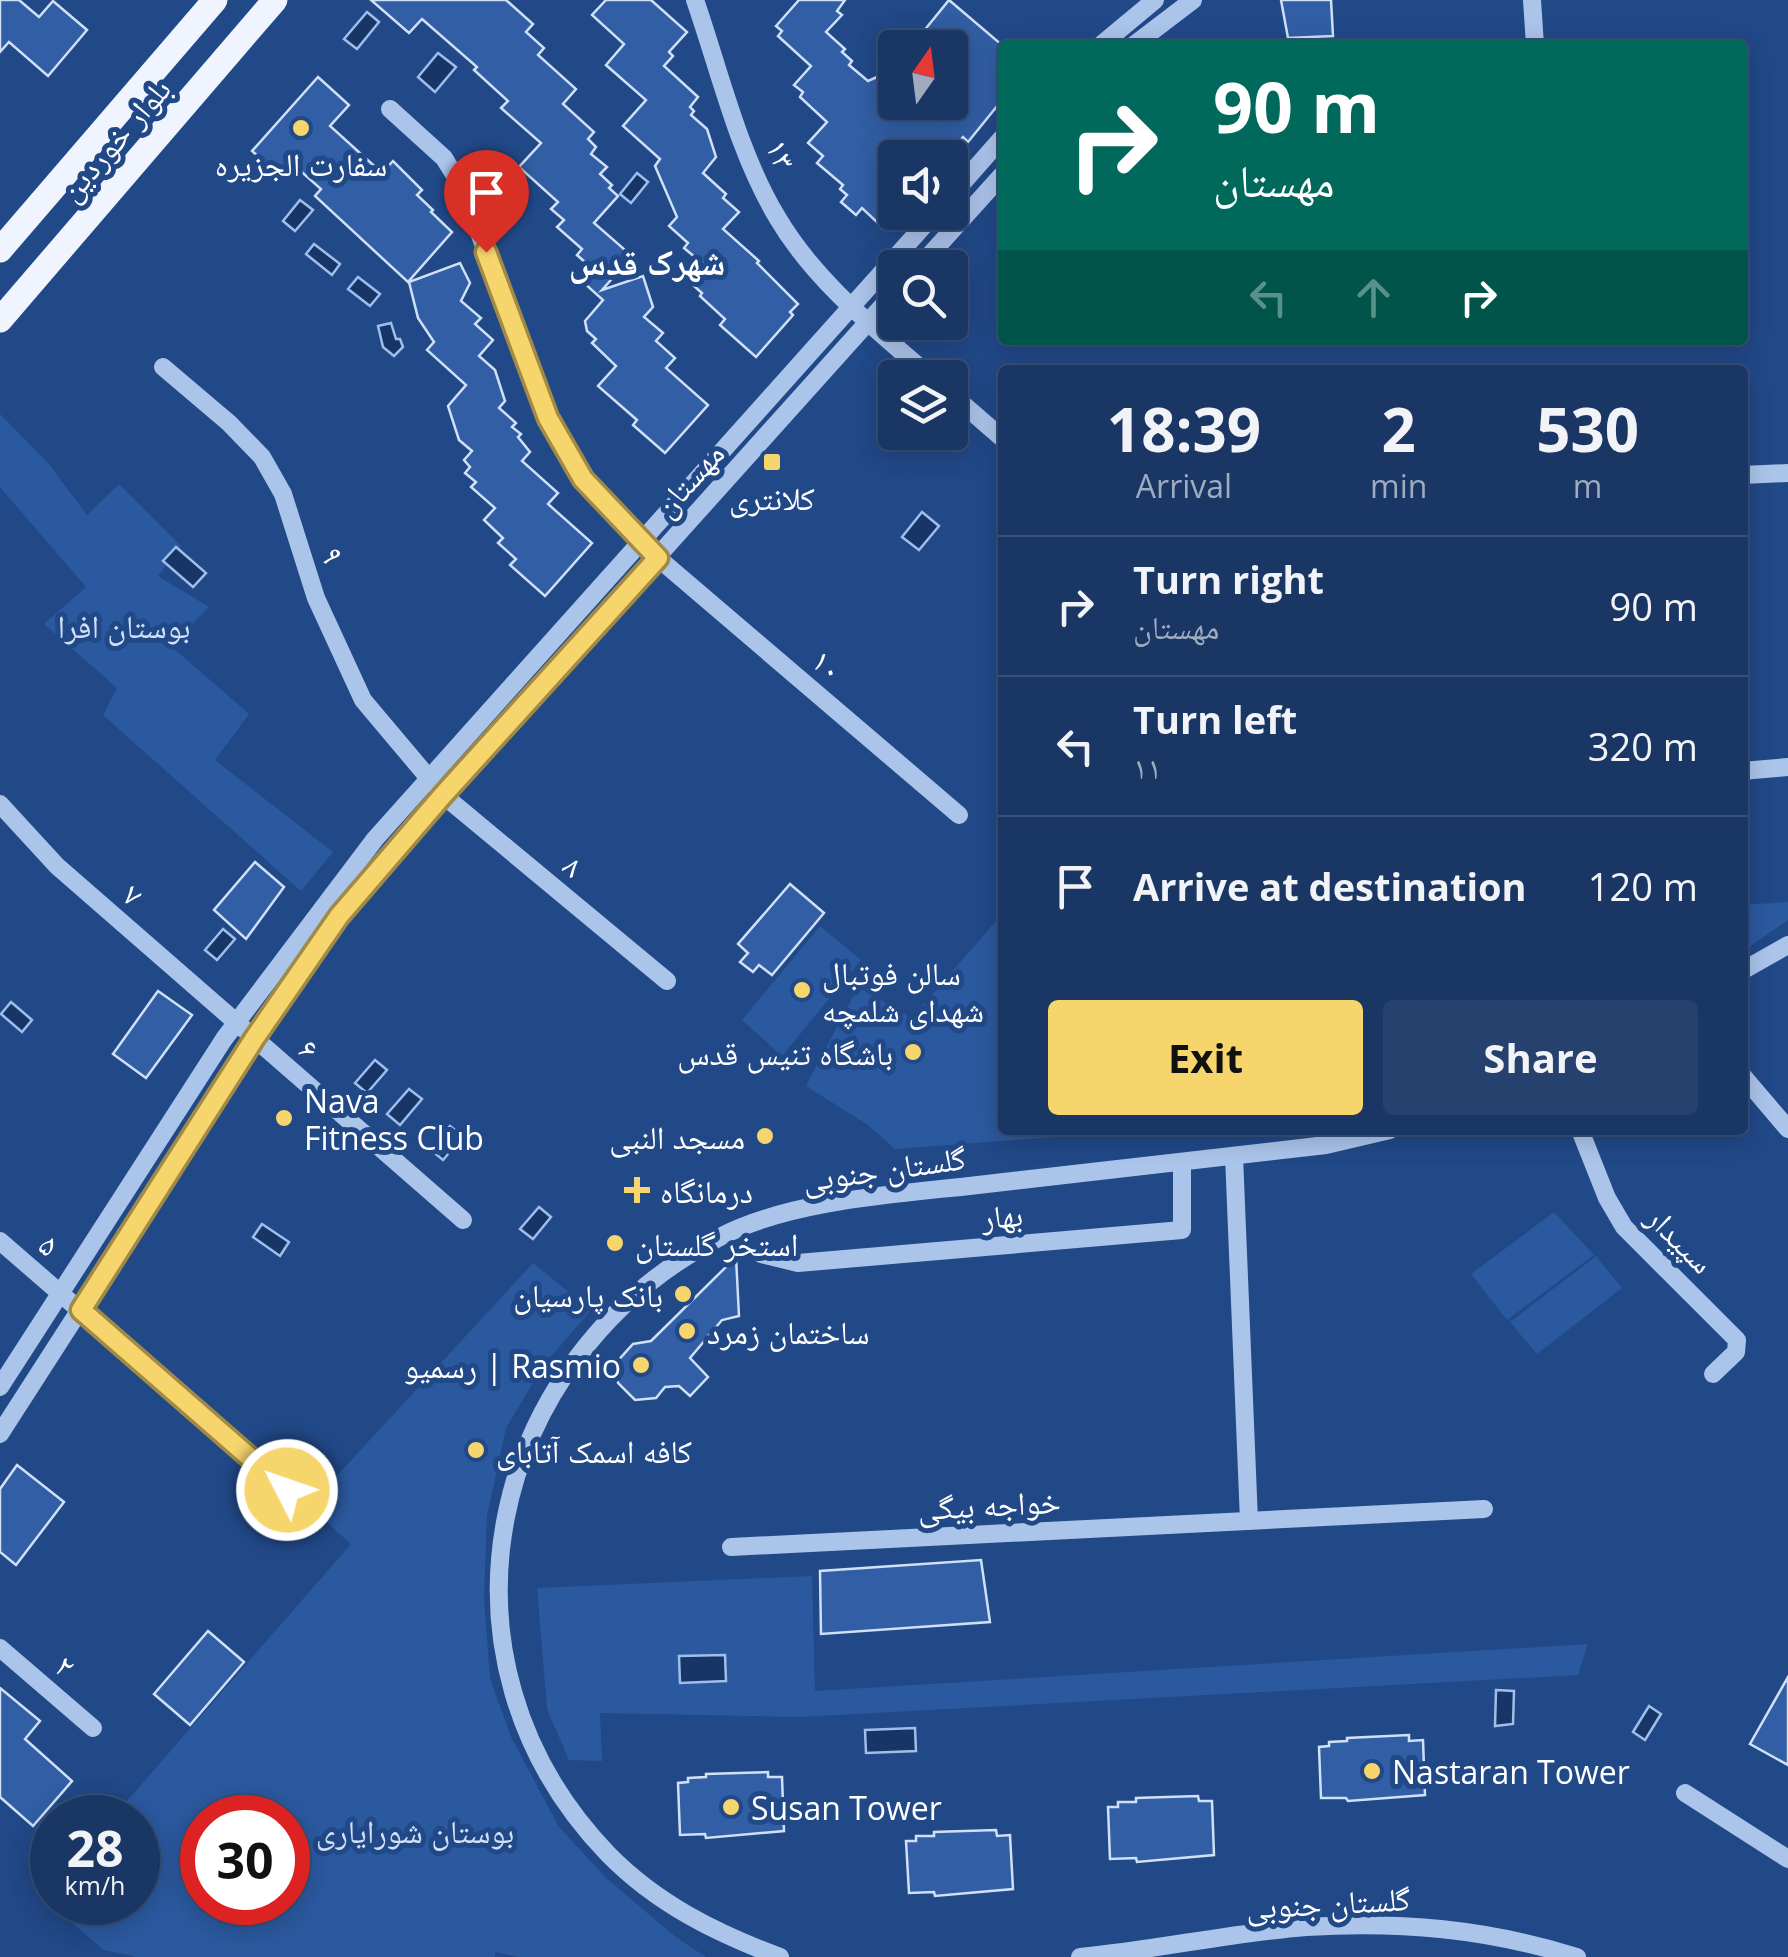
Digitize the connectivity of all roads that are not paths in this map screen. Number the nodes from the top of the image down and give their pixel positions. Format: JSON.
{"nodes":[{"id":1,"x":215,"y":0,"type":"edge"},
{"id":2,"x":275,"y":0,"type":"edge"},
{"id":3,"x":695,"y":0,"type":"edge"},
{"id":4,"x":1155,"y":0,"type":"edge"},
{"id":5,"x":1193,"y":0,"type":"edge"},
{"id":6,"x":1532,"y":0,"type":"edge"},
{"id":7,"x":1107,"y":40,"type":"edge"},
{"id":8,"x":1141,"y":40,"type":"edge"},
{"id":9,"x":1535,"y":40,"type":"edge"},
{"id":10,"x":390,"y":108,"type":"dead end"},
{"id":11,"x":998,"y":149,"type":"edge"},
{"id":12,"x":968,"y":179,"type":"edge"},
{"id":13,"x":998,"y":179,"type":"edge"},
{"id":14,"x":920,"y":230,"type":"edge"},
{"id":15,"x":0,"y":250,"type":"edge"},
{"id":16,"x":934,"y":250,"type":"edge"},
{"id":17,"x":851,"y":308,"type":"junction"},
{"id":18,"x":878,"y":311,"type":"edge"},
{"id":19,"x":0,"y":320,"type":"edge"},
{"id":20,"x":868,"y":322,"type":"junction"},
{"id":21,"x":911,"y":360,"type":"edge"},
{"id":22,"x":163,"y":367,"type":"dead end"},
{"id":23,"x":968,"y":409,"type":"edge"},
{"id":24,"x":998,"y":435,"type":"edge"},
{"id":25,"x":1788,"y":472,"type":"edge"},
{"id":26,"x":1748,"y":475,"type":"edge"},
{"id":27,"x":642,"y":541,"type":"junction"},
{"id":28,"x":658,"y":558,"type":"junction"},
{"id":29,"x":1788,"y":767,"type":"edge"},
{"id":30,"x":1748,"y":770,"type":"edge"},
{"id":31,"x":429,"y":778,"type":"junction"},
{"id":32,"x":443,"y":795,"type":"junction"},
{"id":33,"x":0,"y":804,"type":"edge"},
{"id":34,"x":959,"y":815,"type":"dead end"},
{"id":35,"x":1788,"y":945,"type":"edge"},
{"id":36,"x":1748,"y":968,"type":"edge"},
{"id":37,"x":667,"y":981,"type":"dead end"},
{"id":38,"x":236,"y":1023,"type":"junction"},
{"id":39,"x":254,"y":1039,"type":"junction"},
{"id":40,"x":1748,"y":1082,"type":"edge"},
{"id":41,"x":1788,"y":1129,"type":"edge"},
{"id":42,"x":1370,"y":1135,"type":"edge"},
{"id":43,"x":1582,"y":1135,"type":"edge"},
{"id":44,"x":1234,"y":1156,"type":"junction"},
{"id":45,"x":1182,"y":1162,"type":"junction"},
{"id":46,"x":463,"y":1220,"type":"dead end"},
{"id":47,"x":0,"y":1240,"type":"edge"},
{"id":48,"x":762,"y":1254,"type":"dead end"},
{"id":49,"x":60,"y":1293,"type":"junction"},
{"id":50,"x":81,"y":1310,"type":"junction"},
{"id":51,"x":1712,"y":1374,"type":"dead end"},
{"id":52,"x":0,"y":1387,"type":"edge"},
{"id":53,"x":0,"y":1434,"type":"edge"},
{"id":54,"x":287,"y":1490,"type":"dead end"},
{"id":55,"x":1484,"y":1509,"type":"dead end"},
{"id":56,"x":1250,"y":1521,"type":"junction"},
{"id":57,"x":732,"y":1548,"type":"dead end"},
{"id":58,"x":0,"y":1648,"type":"edge"},
{"id":59,"x":93,"y":1728,"type":"dead end"},
{"id":60,"x":1685,"y":1793,"type":"dead end"},
{"id":61,"x":1788,"y":1859,"type":"edge"},
{"id":62,"x":1091,"y":1956,"type":"edge"},
{"id":63,"x":780,"y":1957,"type":"edge"},
{"id":64,"x":1080,"y":1957,"type":"edge"},
{"id":65,"x":1577,"y":1957,"type":"edge"}],
"edges":[{"from":1,"to":15,"type":"main road","name":"بلوار خوردین"},
{"from":2,"to":19,"type":"main road","name":"بلوار خوردین"},
{"from":3,"to":17,"type":"street","name":"۱۳"},
{"from":4,"to":7,"type":"street"},
{"from":5,"to":8,"type":"street"},
{"from":6,"to":9,"type":"street"},
{"from":10,"to":27,"type":"street","name":"۱۰"},
{"from":11,"to":12,"type":"street"},
{"from":13,"to":16,"type":"street"},
{"from":14,"to":17,"type":"street"},
{"from":17,"to":20,"type":"street","name":"۱۳"},
{"from":17,"to":27,"type":"street"},
{"from":18,"to":20,"type":"street","name":"مهستان"},
{"from":20,"to":21,"type":"street","name":"۱۳"},
{"from":20,"to":28,"type":"street","name":"مهستان"},
{"from":22,"to":31,"type":"street","name":"۹"},
{"from":23,"to":24,"type":"street"},
{"from":25,"to":26,"type":"street"},
{"from":27,"to":28,"type":"street","name":"۱۰"},
{"from":27,"to":31,"type":"street"},
{"from":28,"to":32,"type":"street","name":"مهستان"},
{"from":28,"to":34,"type":"street","name":"۱۰"},
{"from":29,"to":30,"type":"street"},
{"from":31,"to":32,"type":"street","name":"۹"},
{"from":31,"to":38,"type":"street"},
{"from":32,"to":37,"type":"street","name":"۸"},
{"from":32,"to":39,"type":"street","name":"مهستان"},
{"from":33,"to":38,"type":"street","name":"۷"},
{"from":35,"to":36,"type":"street"},
{"from":38,"to":39,"type":"street","name":"۷"},
{"from":38,"to":49,"type":"street"},
{"from":39,"to":46,"type":"street","name":"۶"},
{"from":39,"to":50,"type":"street","name":"مهستان"},
{"from":40,"to":41,"type":"street"},
{"from":42,"to":44,"type":"street","name":"گلستان جنوبی"},
{"from":43,"to":51,"type":"street","name":"سپیدار"},
{"from":44,"to":45,"type":"street","name":"گلستان جنوبی"},
{"from":44,"to":56,"type":"street"},
{"from":45,"to":48,"type":"street","name":"بهار"},
{"from":45,"to":63,"type":"street","name":"گلستان جنوبی"},
{"from":47,"to":49,"type":"street","name":"۵"},
{"from":49,"to":50,"type":"street","name":"۵"},
{"from":49,"to":52,"type":"street"},
{"from":50,"to":53,"type":"street","name":"مهستان"},
{"from":50,"to":54,"type":"street","name":"۵"},
{"from":55,"to":56,"type":"street","name":"خواجه بیگی"},
{"from":56,"to":57,"type":"street","name":"خواجه بیگی"},
{"from":58,"to":59,"type":"street","name":"۲"},
{"from":60,"to":61,"type":"street"},
{"from":62,"to":64,"type":"street","name":"گلستان جنوبی"},
{"from":62,"to":65,"type":"street","name":"گلستان جنوبی"}]}
